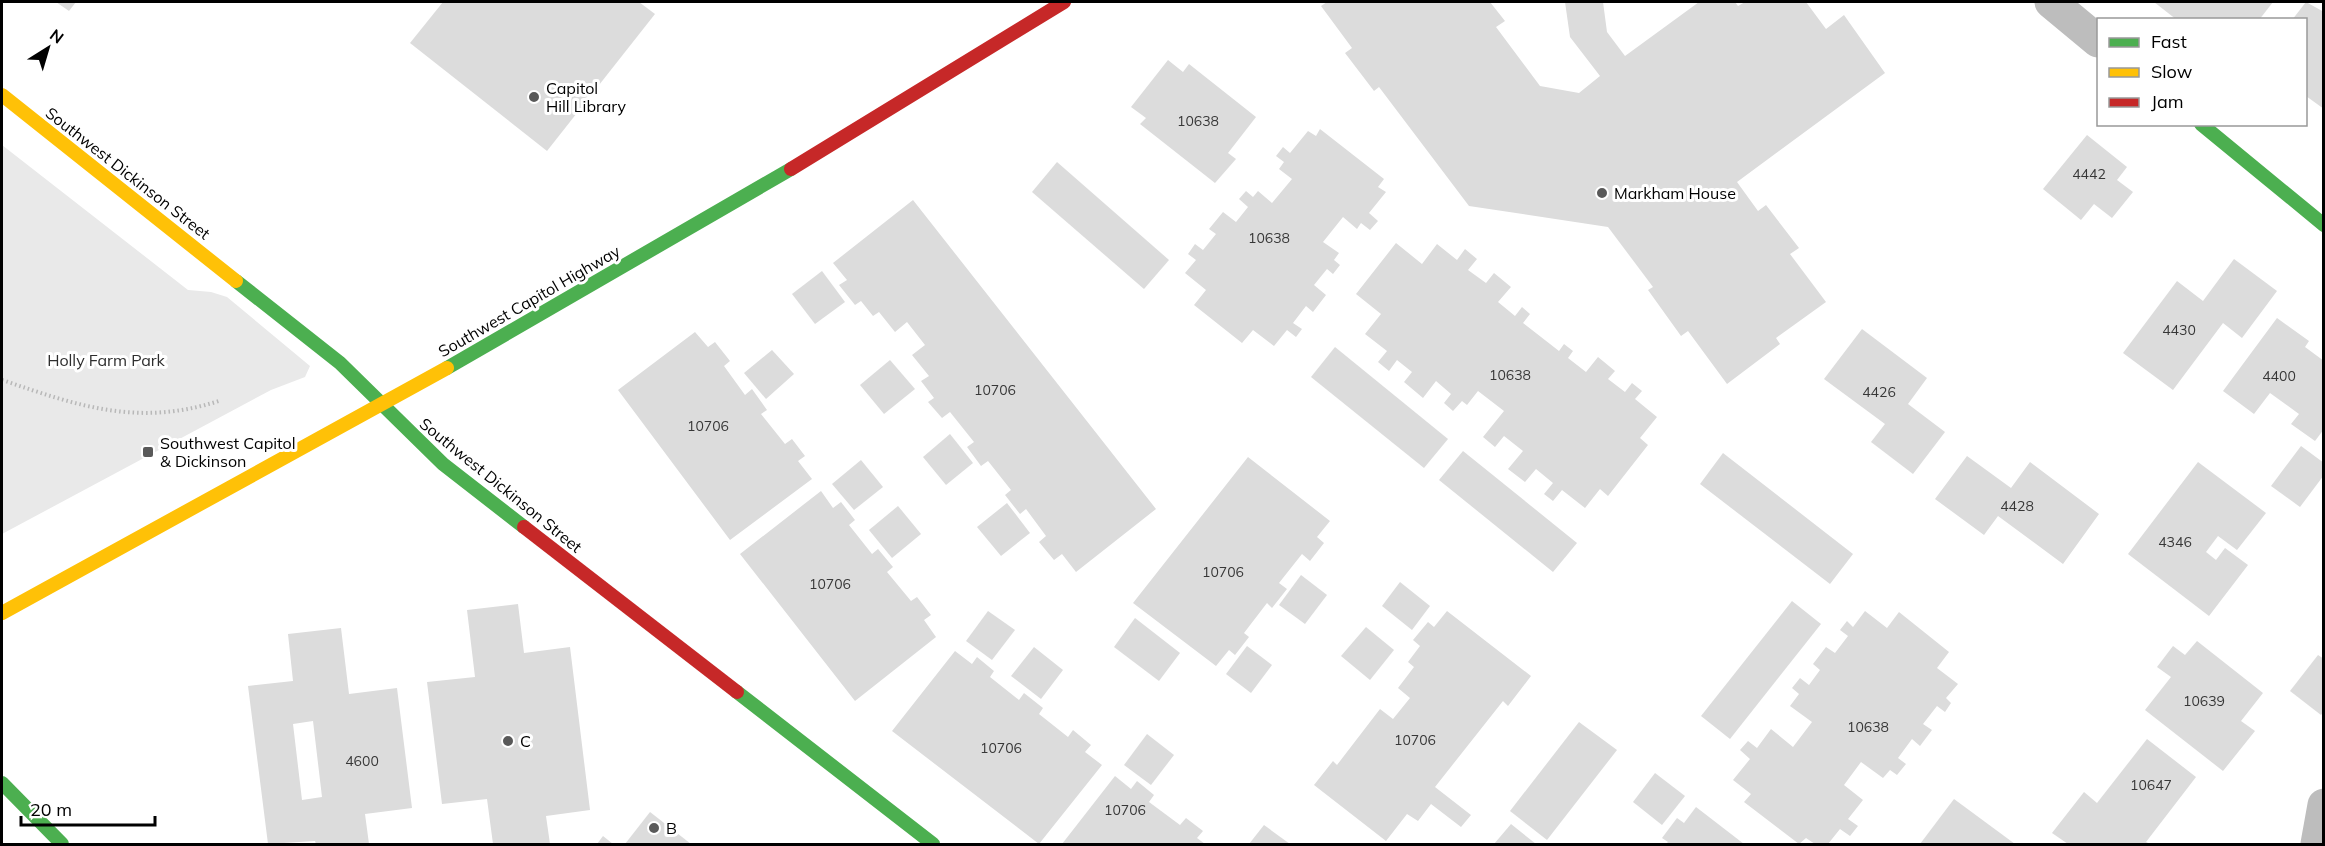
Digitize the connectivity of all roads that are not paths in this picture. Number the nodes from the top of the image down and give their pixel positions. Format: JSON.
{"nodes":[{"id":1,"x":1064,"y":2,"type":"edge"},
{"id":2,"x":2051,"y":2,"type":"edge"},
{"id":3,"x":2097,"y":40,"type":"edge"},
{"id":4,"x":2,"y":95,"type":"edge"},
{"id":5,"x":2203,"y":126,"type":"edge"},
{"id":6,"x":2324,"y":225,"type":"edge"},
{"id":7,"x":381,"y":406,"type":"junction"},
{"id":8,"x":2,"y":613,"type":"edge"},
{"id":9,"x":2,"y":783,"type":"edge"},
{"id":10,"x":2324,"y":805,"type":"edge"},
{"id":11,"x":62,"y":844,"type":"edge"},
{"id":12,"x":933,"y":844,"type":"edge"},
{"id":13,"x":2318,"y":844,"type":"edge"}],
"edges":[{"from":1,"to":7,"type":"street","name":"Southwest Capitol Highway"},
{"from":2,"to":3,"type":"street"},
{"from":4,"to":7,"type":"street","name":"Southwest Dickinson Street"},
{"from":5,"to":6,"type":"street"},
{"from":7,"to":8,"type":"street","name":"Southwest Capitol Highway"},
{"from":7,"to":12,"type":"street","name":"Southwest Dickinson Street"},
{"from":9,"to":11,"type":"street"},
{"from":10,"to":13,"type":"street"}]}
